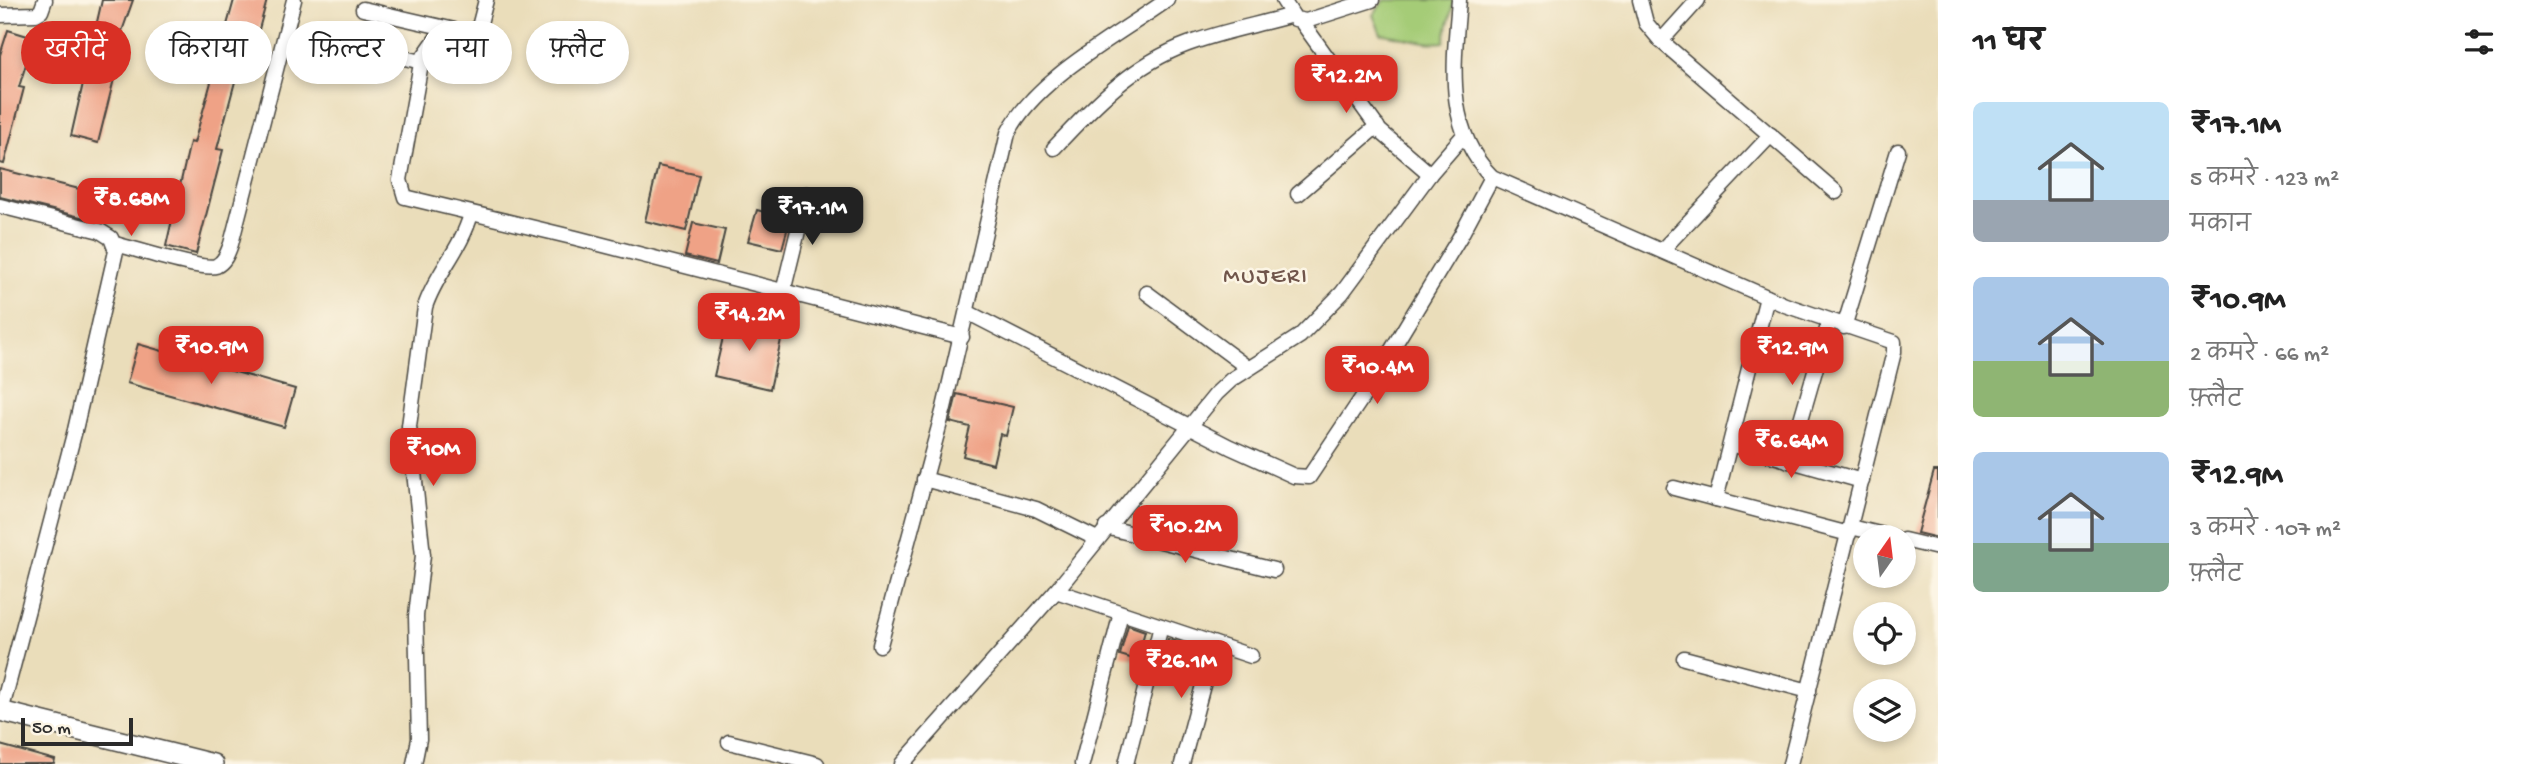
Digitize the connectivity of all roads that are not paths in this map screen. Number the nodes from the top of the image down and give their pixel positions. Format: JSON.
{"nodes":[{"id":1,"x":45,"y":0,"type":"edge"},
{"id":2,"x":294,"y":0,"type":"edge"},
{"id":3,"x":486,"y":0,"type":"edge"},
{"id":4,"x":1167,"y":0,"type":"edge"},
{"id":5,"x":1283,"y":0,"type":"edge"},
{"id":6,"x":1371,"y":0,"type":"edge"},
{"id":7,"x":1459,"y":0,"type":"edge"},
{"id":8,"x":1640,"y":0,"type":"edge"},
{"id":9,"x":1698,"y":0,"type":"edge"},
{"id":10,"x":363,"y":9,"type":"dead end"},
{"id":11,"x":0,"y":15,"type":"edge"},
{"id":12,"x":1297,"y":18,"type":"junction"},
{"id":13,"x":480,"y":21,"type":"edge"},
{"id":14,"x":422,"y":24,"type":"edge"},
{"id":15,"x":1661,"y":41,"type":"junction"},
{"id":16,"x":408,"y":58,"type":"edge"},
{"id":17,"x":422,"y":61,"type":"joint"},
{"id":18,"x":1377,"y":126,"type":"junction"},
{"id":19,"x":1771,"y":135,"type":"junction"},
{"id":20,"x":1463,"y":136,"type":"junction"},
{"id":21,"x":1054,"y":148,"type":"dead end"},
{"id":22,"x":1898,"y":151,"type":"dead end"},
{"id":23,"x":1430,"y":174,"type":"junction"},
{"id":24,"x":1492,"y":177,"type":"junction"},
{"id":25,"x":1836,"y":192,"type":"dead end"},
{"id":26,"x":807,"y":194,"type":"dead end"},
{"id":27,"x":1298,"y":194,"type":"dead end"},
{"id":28,"x":0,"y":206,"type":"edge"},
{"id":29,"x":471,"y":214,"type":"junction"},
{"id":30,"x":115,"y":244,"type":"junction"},
{"id":31,"x":1662,"y":250,"type":"junction"},
{"id":32,"x":783,"y":292,"type":"junction"},
{"id":33,"x":1147,"y":293,"type":"dead end"},
{"id":34,"x":1767,"y":297,"type":"junction"},
{"id":35,"x":967,"y":312,"type":"junction"},
{"id":36,"x":1829,"y":322,"type":"junction"},
{"id":37,"x":1844,"y":327,"type":"junction"},
{"id":38,"x":961,"y":337,"type":"junction"},
{"id":39,"x":1248,"y":369,"type":"junction"},
{"id":40,"x":1189,"y":424,"type":"junction"},
{"id":41,"x":1731,"y":444,"type":"junction"},
{"id":42,"x":1789,"y":461,"type":"junction"},
{"id":43,"x":924,"y":479,"type":"junction"},
{"id":44,"x":1862,"y":481,"type":"junction"},
{"id":45,"x":1674,"y":488,"type":"dead end"},
{"id":46,"x":1716,"y":499,"type":"junction"},
{"id":47,"x":1106,"y":527,"type":"junction"},
{"id":48,"x":1850,"y":531,"type":"junction"},
{"id":49,"x":1853,"y":531,"type":"edge"},
{"id":50,"x":1097,"y":539,"type":"junction"},
{"id":51,"x":1916,"y":543,"type":"edge"},
{"id":52,"x":1938,"y":548,"type":"edge"},
{"id":53,"x":1274,"y":570,"type":"dead end"},
{"id":54,"x":1056,"y":591,"type":"junction"},
{"id":55,"x":1121,"y":613,"type":"junction"},
{"id":56,"x":1161,"y":626,"type":"junction"},
{"id":57,"x":1214,"y":644,"type":"junction"},
{"id":58,"x":880,"y":645,"type":"dead end"},
{"id":59,"x":1251,"y":656,"type":"dead end"},
{"id":60,"x":1685,"y":658,"type":"dead end"},
{"id":61,"x":1809,"y":691,"type":"junction"},
{"id":62,"x":1,"y":711,"type":"edge"},
{"id":63,"x":729,"y":742,"type":"dead end"},
{"id":64,"x":213,"y":764,"type":"edge"},
{"id":65,"x":414,"y":764,"type":"edge"},
{"id":66,"x":817,"y":764,"type":"edge"},
{"id":67,"x":902,"y":764,"type":"edge"},
{"id":68,"x":1082,"y":764,"type":"edge"},
{"id":69,"x":1126,"y":764,"type":"edge"},
{"id":70,"x":1182,"y":764,"type":"edge"},
{"id":71,"x":1790,"y":764,"type":"edge"}],
"edges":[{"from":1,"to":11,"type":"street"},
{"from":2,"to":30,"type":"street"},
{"from":3,"to":13,"type":"street"},
{"from":4,"to":35,"type":"street"},
{"from":5,"to":12,"type":"street"},
{"from":6,"to":12,"type":"street"},
{"from":7,"to":20,"type":"street"},
{"from":8,"to":15,"type":"street"},
{"from":9,"to":15,"type":"street"},
{"from":10,"to":14,"type":"street"},
{"from":12,"to":18,"type":"street"},
{"from":12,"to":21,"type":"street"},
{"from":15,"to":19,"type":"street"},
{"from":16,"to":17,"type":"street"},
{"from":17,"to":29,"type":"street"},
{"from":18,"to":23,"type":"street"},
{"from":18,"to":27,"type":"street"},
{"from":19,"to":25,"type":"street"},
{"from":19,"to":31,"type":"street"},
{"from":20,"to":23,"type":"street"},
{"from":20,"to":24,"type":"street"},
{"from":22,"to":37,"type":"street"},
{"from":23,"to":39,"type":"street"},
{"from":24,"to":31,"type":"street"},
{"from":24,"to":40,"type":"street"},
{"from":26,"to":32,"type":"street"},
{"from":28,"to":30,"type":"street"},
{"from":29,"to":32,"type":"street"},
{"from":29,"to":65,"type":"street"},
{"from":30,"to":62,"type":"street"},
{"from":31,"to":34,"type":"street"},
{"from":32,"to":38,"type":"street"},
{"from":33,"to":39,"type":"street"},
{"from":34,"to":36,"type":"street"},
{"from":34,"to":41,"type":"street"},
{"from":35,"to":38,"type":"street"},
{"from":35,"to":40,"type":"street"},
{"from":36,"to":37,"type":"street"},
{"from":36,"to":42,"type":"street"},
{"from":37,"to":44,"type":"street"},
{"from":38,"to":43,"type":"street"},
{"from":39,"to":40,"type":"street"},
{"from":40,"to":47,"type":"street"},
{"from":41,"to":42,"type":"street"},
{"from":41,"to":46,"type":"street"},
{"from":42,"to":44,"type":"street"},
{"from":43,"to":50,"type":"street"},
{"from":43,"to":58,"type":"street"},
{"from":44,"to":48,"type":"street"},
{"from":45,"to":46,"type":"street"},
{"from":46,"to":48,"type":"street"},
{"from":47,"to":50,"type":"street"},
{"from":47,"to":53,"type":"street"},
{"from":48,"to":49,"type":"street"},
{"from":48,"to":61,"type":"street"},
{"from":50,"to":54,"type":"street"},
{"from":51,"to":52,"type":"street"},
{"from":54,"to":55,"type":"street"},
{"from":54,"to":67,"type":"street"},
{"from":55,"to":56,"type":"street"},
{"from":55,"to":68,"type":"street"},
{"from":56,"to":57,"type":"street"},
{"from":56,"to":69,"type":"street"},
{"from":57,"to":59,"type":"street"},
{"from":57,"to":70,"type":"street"},
{"from":60,"to":61,"type":"street"},
{"from":61,"to":71,"type":"street"},
{"from":62,"to":64,"type":"street"},
{"from":63,"to":66,"type":"street"}]}
